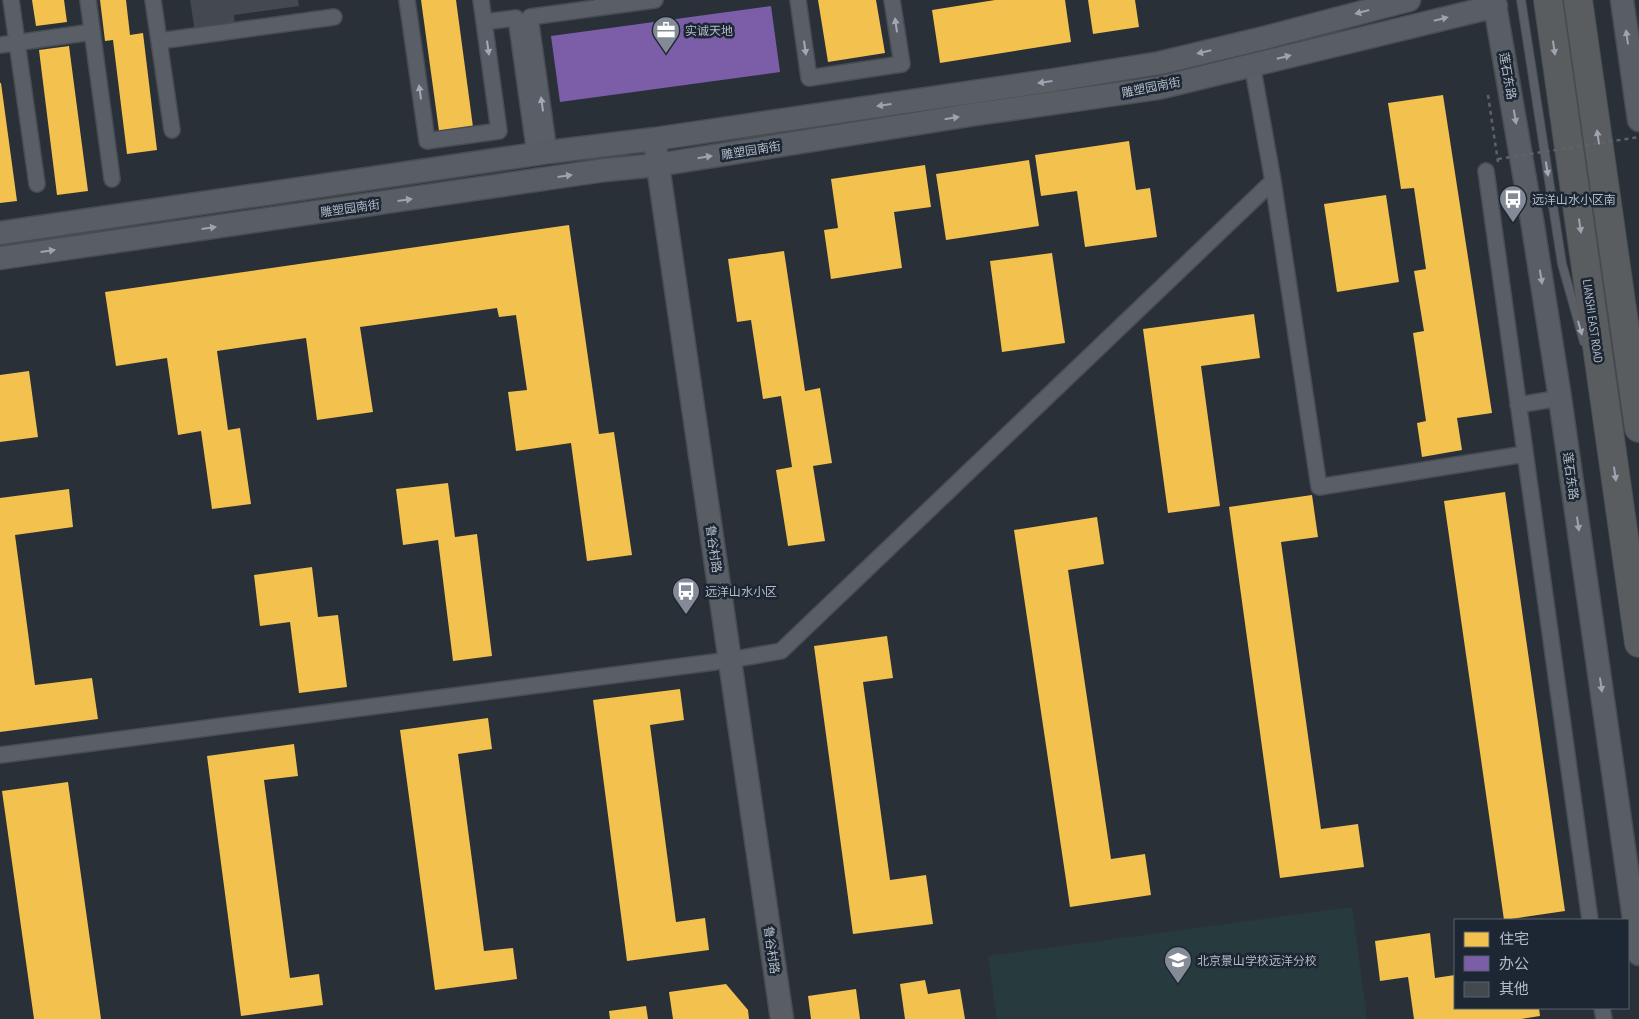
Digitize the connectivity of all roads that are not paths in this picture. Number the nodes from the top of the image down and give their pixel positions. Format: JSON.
{"nodes":[{"id":1,"x":11,"y":0,"type":"edge"},
{"id":2,"x":88,"y":0,"type":"edge"},
{"id":3,"x":153,"y":0,"type":"edge"},
{"id":4,"x":407,"y":0,"type":"edge"},
{"id":5,"x":481,"y":0,"type":"edge"},
{"id":6,"x":655,"y":0,"type":"edge"},
{"id":7,"x":798,"y":0,"type":"edge"},
{"id":8,"x":892,"y":0,"type":"edge"},
{"id":9,"x":1409,"y":0,"type":"edge"},
{"id":10,"x":1521,"y":0,"type":"edge"},
{"id":11,"x":1548,"y":0,"type":"edge"},
{"id":12,"x":1578,"y":0,"type":"edge"},
{"id":13,"x":1622,"y":0,"type":"edge"},
{"id":14,"x":1495,"y":3,"type":"edge"},
{"id":15,"x":603,"y":4,"type":"edge"},
{"id":16,"x":334,"y":17,"type":"dead end"},
{"id":17,"x":523,"y":18,"type":"junction"},
{"id":18,"x":484,"y":22,"type":"junction"},
{"id":19,"x":92,"y":32,"type":"junction"},
{"id":20,"x":159,"y":41,"type":"junction"},
{"id":21,"x":17,"y":43,"type":"junction"},
{"id":22,"x":0,"y":45,"type":"edge"},
{"id":23,"x":1252,"y":64,"type":"junction"},
{"id":24,"x":1639,"y":120,"type":"edge"},
{"id":25,"x":172,"y":130,"type":"dead end"},
{"id":26,"x":655,"y":139,"type":"junction"},
{"id":27,"x":542,"y":153,"type":"junction"},
{"id":28,"x":657,"y":165,"type":"junction"},
{"id":29,"x":1486,"y":171,"type":"dead end"},
{"id":30,"x":112,"y":178,"type":"dead end"},
{"id":31,"x":1273,"y":181,"type":"junction"},
{"id":32,"x":1604,"y":181,"type":"junction"},
{"id":33,"x":37,"y":184,"type":"dead end"},
{"id":34,"x":0,"y":233,"type":"edge"},
{"id":35,"x":0,"y":258,"type":"edge"},
{"id":36,"x":1586,"y":349,"type":"dead end"},
{"id":37,"x":1639,"y":349,"type":"edge"},
{"id":38,"x":1591,"y":368,"type":"dead end"},
{"id":39,"x":1560,"y":398,"type":"junction"},
{"id":40,"x":1518,"y":405,"type":"junction"},
{"id":41,"x":1639,"y":428,"type":"edge"},
{"id":42,"x":1609,"y":435,"type":"junction"},
{"id":43,"x":1525,"y":454,"type":"junction"},
{"id":44,"x":1639,"y":643,"type":"edge"},
{"id":45,"x":730,"y":660,"type":"junction"},
{"id":46,"x":0,"y":755,"type":"edge"},
{"id":47,"x":1590,"y":919,"type":"edge"},
{"id":48,"x":1639,"y":954,"type":"edge"},
{"id":49,"x":782,"y":1019,"type":"edge"}],
"edges":[{"from":1,"to":21,"type":"street"},
{"from":2,"to":19,"type":"street"},
{"from":3,"to":20,"type":"street"},
{"from":18,"to":4,"type":"street","one_way":true},
{"from":5,"to":18,"type":"street"},
{"from":6,"to":15,"type":"street"},
{"from":7,"to":8,"type":"street","one_way":true},
{"from":9,"to":26,"type":"main road","name":"雕塑园南街","one_way":true},
{"from":10,"to":36,"type":"lane","one_way":true},
{"from":11,"to":42,"type":"highway","name":"LIANSHI EAST ROAD","one_way":true},
{"from":32,"to":12,"type":"highway","one_way":true},
{"from":24,"to":13,"type":"main road","one_way":true},
{"from":23,"to":14,"type":"main road","name":"雕塑园南街","one_way":true},
{"from":14,"to":39,"type":"main road","name":"莲石东路","one_way":true},
{"from":15,"to":17,"type":"street"},
{"from":16,"to":20,"type":"street"},
{"from":17,"to":18,"type":"street"},
{"from":17,"to":27,"type":"street"},
{"from":19,"to":21,"type":"street"},
{"from":19,"to":30,"type":"street"},
{"from":20,"to":25,"type":"street"},
{"from":21,"to":22,"type":"street"},
{"from":21,"to":33,"type":"street"},
{"from":28,"to":23,"type":"main road","name":"雕塑园南街","one_way":true},
{"from":23,"to":31,"type":"street"},
{"from":26,"to":27,"type":"main road","name":"雕塑园南街"},
{"from":26,"to":28,"type":"main road","name":"鲁谷村路"},
{"from":27,"to":34,"type":"main road","name":"雕塑园南街"},
{"from":35,"to":28,"type":"main road","name":"雕塑园南街","one_way":true},
{"from":28,"to":45,"type":"main road","name":"鲁谷村路"},
{"from":29,"to":40,"type":"street"},
{"from":31,"to":43,"type":"street"},
{"from":31,"to":45,"type":"street"},
{"from":32,"to":37,"type":"highway"},
{"from":32,"to":41,"type":"highway"},
{"from":38,"to":42,"type":"lane"},
{"from":39,"to":40,"type":"street"},
{"from":39,"to":48,"type":"main road","name":"莲石东路","one_way":true},
{"from":40,"to":43,"type":"street"},
{"from":42,"to":44,"type":"highway","name":"LIANSHI EAST ROAD","one_way":true},
{"from":43,"to":47,"type":"street"},
{"from":45,"to":46,"type":"street"},
{"from":45,"to":49,"type":"main road","name":"鲁谷村路"}]}
